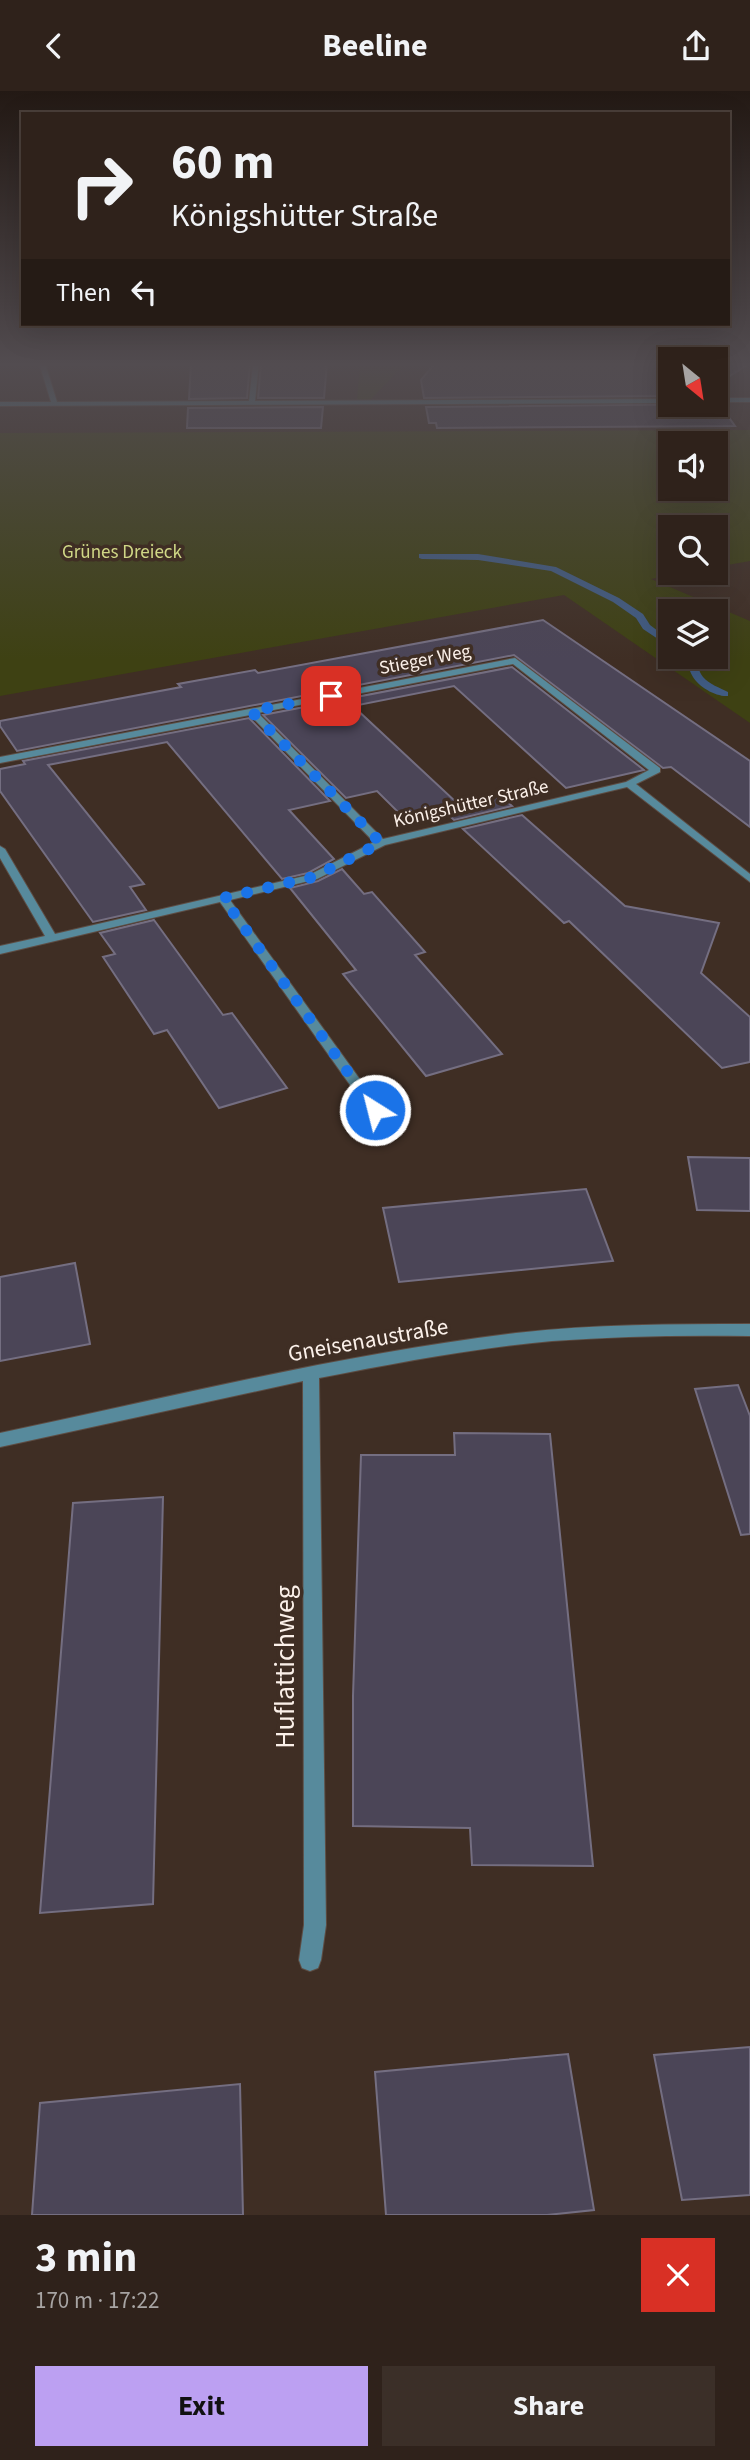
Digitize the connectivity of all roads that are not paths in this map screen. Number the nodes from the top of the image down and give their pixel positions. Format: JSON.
{"nodes":[{"id":1,"x":251,"y":711,"type":"junction"},
{"id":2,"x":0,"y":760,"type":"edge"},
{"id":3,"x":656,"y":771,"type":"joint"},
{"id":4,"x":629,"y":784,"type":"junction"},
{"id":5,"x":381,"y":843,"type":"junction"},
{"id":6,"x":0,"y":849,"type":"edge"},
{"id":7,"x":750,"y":879,"type":"edge"},
{"id":8,"x":223,"y":898,"type":"junction"},
{"id":9,"x":52,"y":938,"type":"junction"},
{"id":10,"x":0,"y":950,"type":"edge"},
{"id":11,"x":375,"y":1110,"type":"dead end"},
{"id":12,"x":750,"y":1330,"type":"edge"},
{"id":13,"x":311,"y":1373,"type":"junction"},
{"id":14,"x":0,"y":1440,"type":"edge"},
{"id":15,"x":310,"y":1960,"type":"dead end"}],
"edges":[{"from":1,"to":2,"type":"street","name":"Stieger Weg"},
{"from":1,"to":3,"type":"street","name":"Stieger Weg"},
{"from":1,"to":5,"type":"street"},
{"from":3,"to":4,"type":"street","name":"Königshütter Straße"},
{"from":4,"to":5,"type":"street","name":"Königshütter Straße"},
{"from":4,"to":7,"type":"street"},
{"from":5,"to":8,"type":"street","name":"Königshütter Straße"},
{"from":6,"to":9,"type":"street"},
{"from":8,"to":9,"type":"street","name":"Königshütter Straße"},
{"from":8,"to":11,"type":"street"},
{"from":9,"to":10,"type":"street","name":"Königshütter Straße"},
{"from":12,"to":13,"type":"street","name":"Gneisenaustraße"},
{"from":13,"to":14,"type":"street","name":"Gneisenaustraße"},
{"from":13,"to":15,"type":"street","name":"Huflattichweg"}]}
